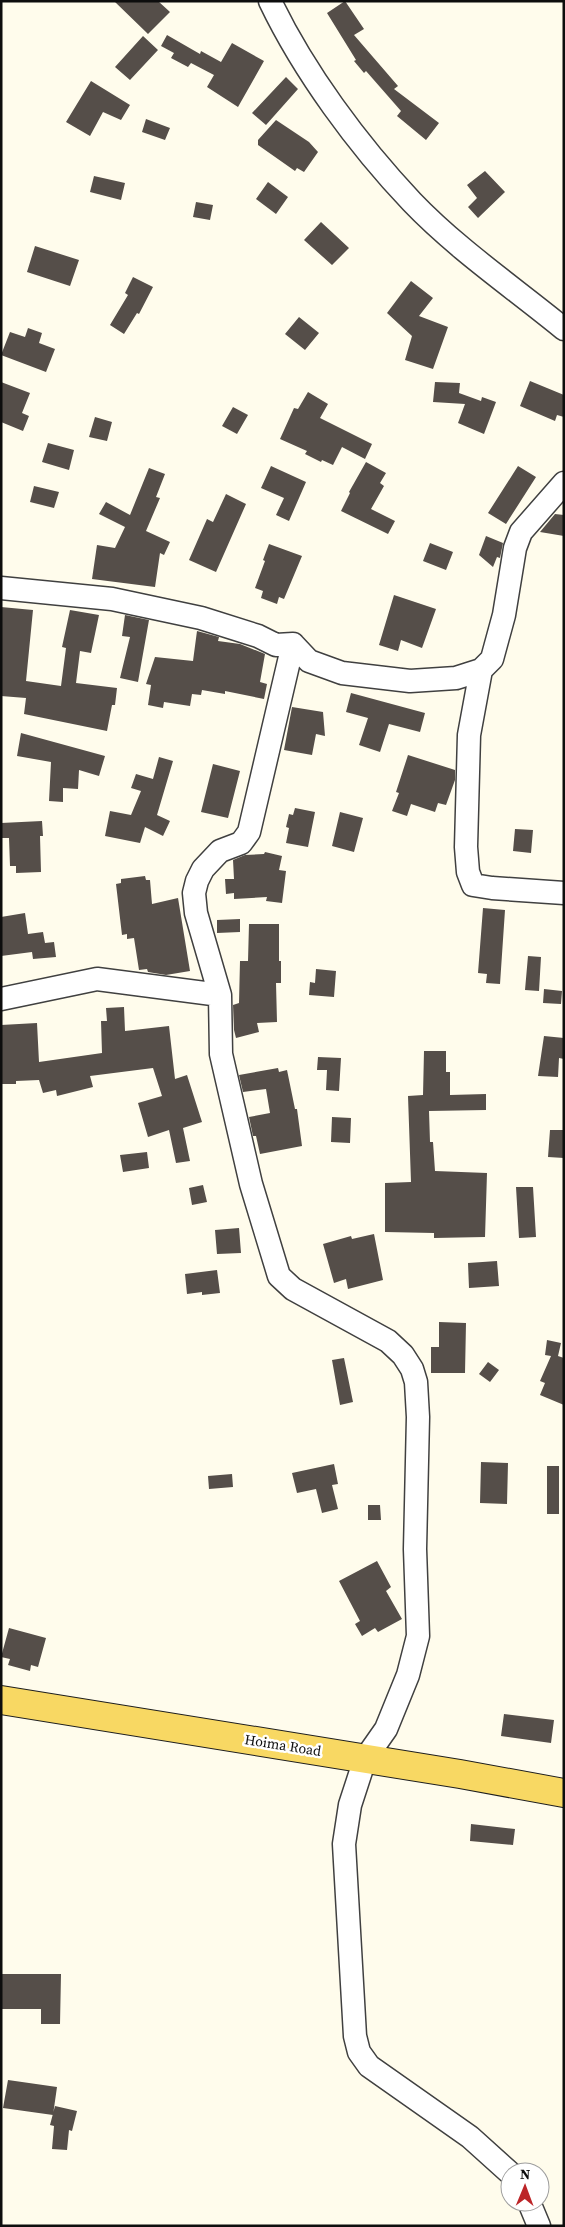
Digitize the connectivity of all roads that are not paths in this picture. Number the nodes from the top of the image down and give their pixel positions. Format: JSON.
{"nodes":[{"id":1,"x":270,"y":1,"type":"edge"},
{"id":2,"x":564,"y":329,"type":"edge"},
{"id":3,"x":564,"y":483,"type":"edge"},
{"id":4,"x":1,"y":588,"type":"edge"},
{"id":5,"x":293,"y":644,"type":"junction"},
{"id":6,"x":480,"y":670,"type":"junction"},
{"id":7,"x":564,"y":893,"type":"edge"},
{"id":8,"x":220,"y":994,"type":"junction"},
{"id":9,"x":1,"y":999,"type":"edge"},
{"id":10,"x":1,"y":1700,"type":"edge"},
{"id":11,"x":366,"y":1759,"type":"junction"},
{"id":12,"x":564,"y":1793,"type":"edge"},
{"id":13,"x":500,"y":2164,"type":"edge"},
{"id":14,"x":533,"y":2212,"type":"edge"},
{"id":15,"x":539,"y":2226,"type":"edge"}],
"edges":[{"from":1,"to":2,"type":"street"},
{"from":3,"to":6,"type":"street"},
{"from":4,"to":5,"type":"street"},
{"from":5,"to":6,"type":"street"},
{"from":5,"to":8,"type":"street"},
{"from":6,"to":7,"type":"street"},
{"from":8,"to":9,"type":"street"},
{"from":8,"to":11,"type":"street"},
{"from":10,"to":11,"type":"main road","name":"Hoima Road"},
{"from":11,"to":12,"type":"main road","name":"Hoima Road"},
{"from":11,"to":13,"type":"street"},
{"from":14,"to":15,"type":"street"}]}
